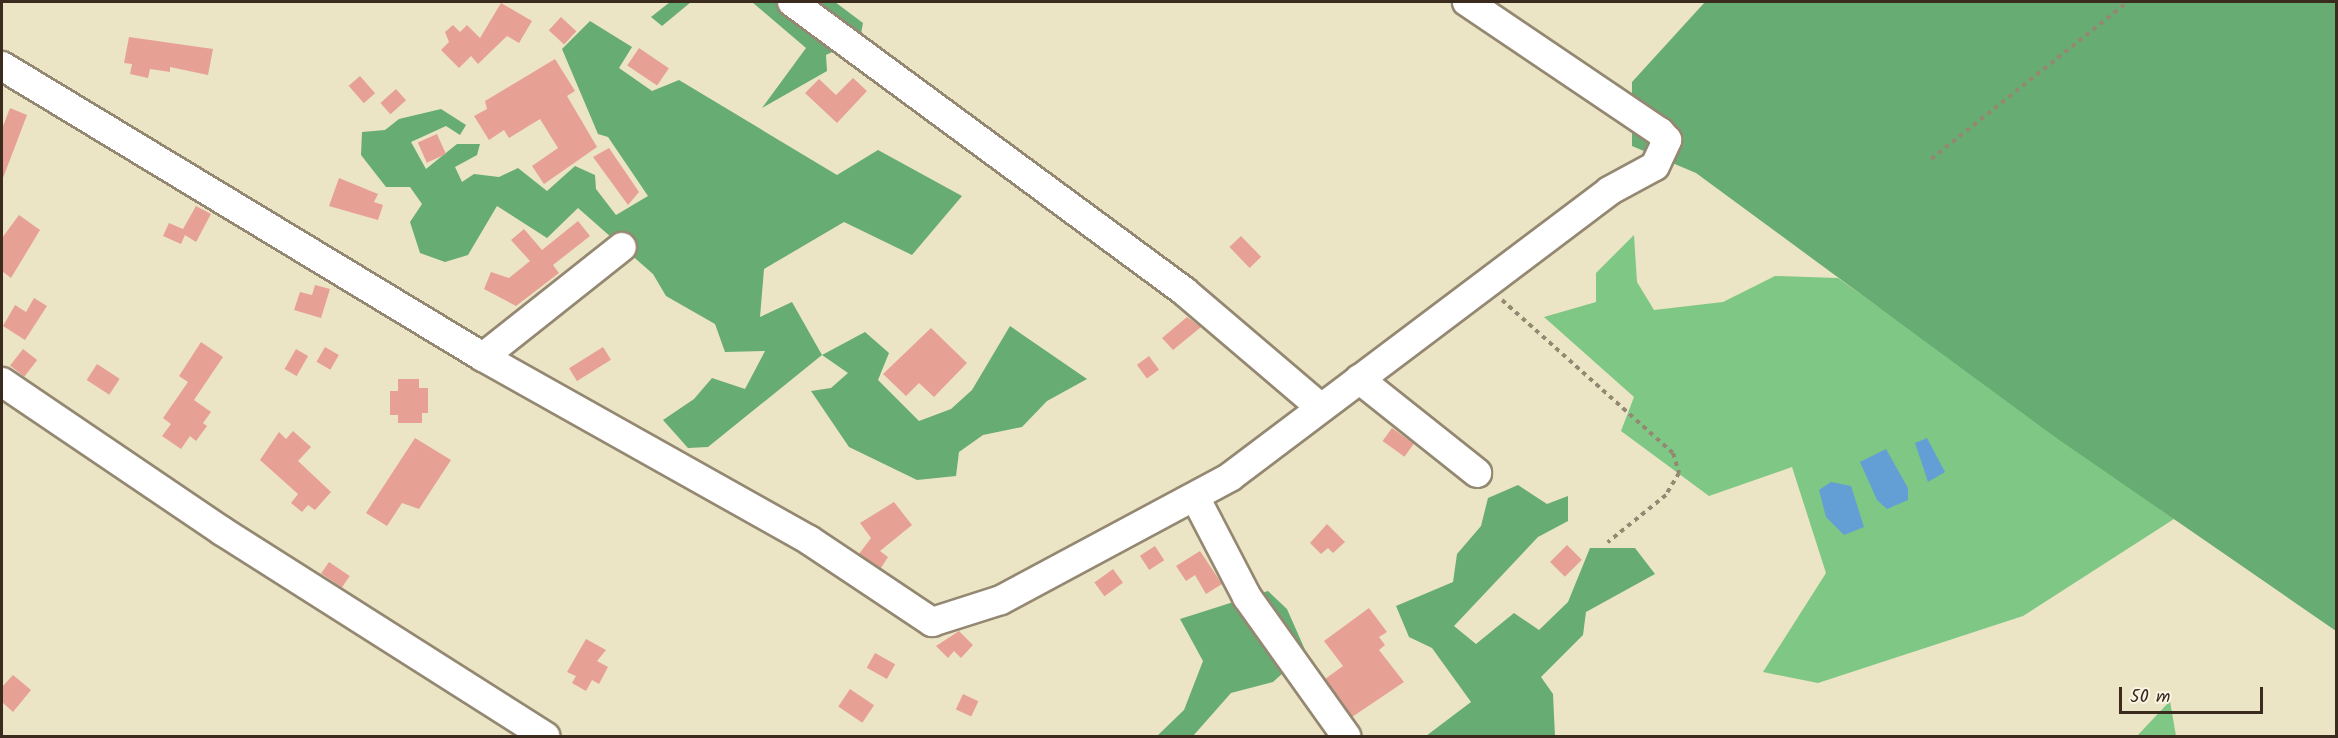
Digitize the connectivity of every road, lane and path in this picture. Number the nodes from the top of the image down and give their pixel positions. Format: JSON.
{"nodes":[{"id":1,"x":792,"y":2,"type":"edge"},
{"id":2,"x":1467,"y":2,"type":"edge"},
{"id":3,"x":2128,"y":2,"type":"edge"},
{"id":4,"x":2,"y":66,"type":"edge"},
{"id":5,"x":1931,"y":159,"type":"dead end"},
{"id":6,"x":622,"y":247,"type":"dead end"},
{"id":7,"x":1483,"y":284,"type":"junction"},
{"id":8,"x":483,"y":357,"type":"junction"},
{"id":9,"x":1359,"y":379,"type":"junction"},
{"id":10,"x":2,"y":382,"type":"edge"},
{"id":11,"x":1320,"y":407,"type":"junction"},
{"id":12,"x":1477,"y":472,"type":"dead end"},
{"id":13,"x":1194,"y":497,"type":"junction"},
{"id":14,"x":1608,"y":542,"type":"dead end"},
{"id":15,"x":545,"y":736,"type":"edge"},
{"id":16,"x":1346,"y":736,"type":"edge"}],
"edges":[{"from":1,"to":11,"type":"street"},
{"from":2,"to":7,"type":"street"},
{"from":3,"to":5,"type":"path"},
{"from":4,"to":8,"type":"street"},
{"from":6,"to":8,"type":"street"},
{"from":7,"to":9,"type":"street"},
{"from":7,"to":14,"type":"path"},
{"from":8,"to":13,"type":"street"},
{"from":9,"to":11,"type":"street"},
{"from":9,"to":12,"type":"street"},
{"from":10,"to":15,"type":"street"},
{"from":11,"to":13,"type":"street"},
{"from":13,"to":16,"type":"street"}]}
